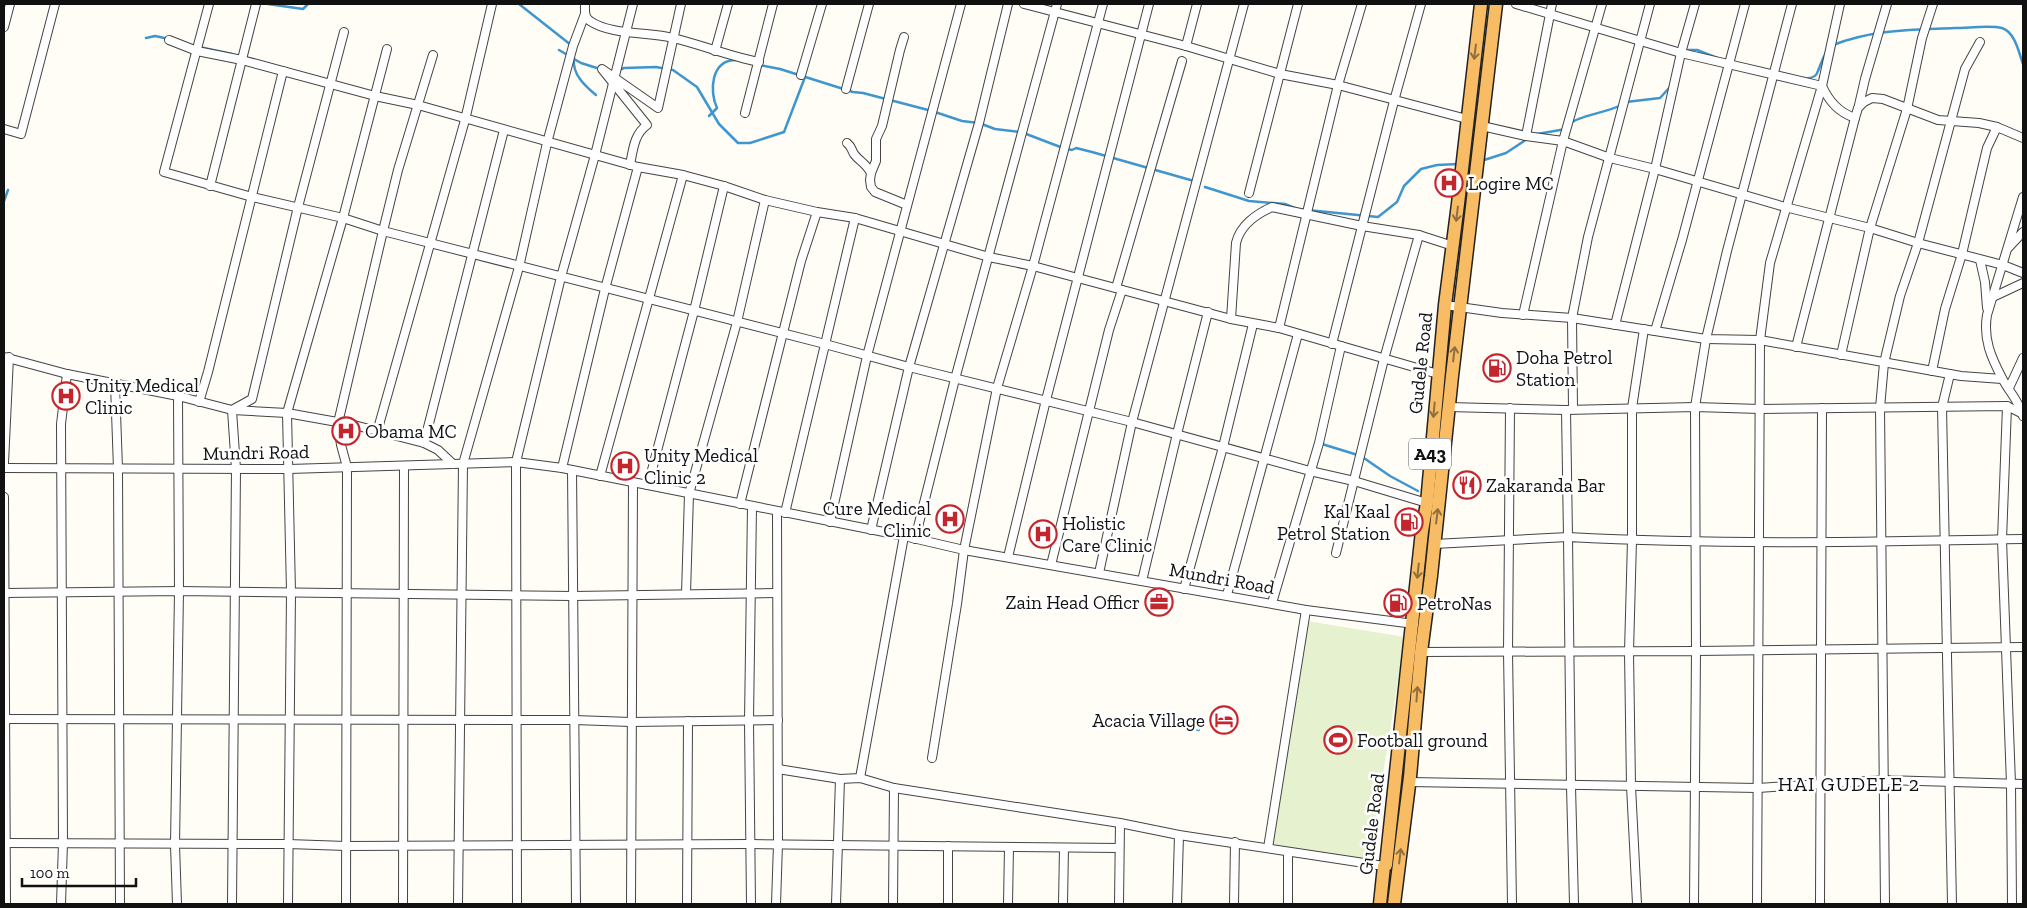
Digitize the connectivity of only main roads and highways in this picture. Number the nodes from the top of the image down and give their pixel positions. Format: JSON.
{"nodes":[{"id":1,"x":1481,"y":4,"type":"edge"},
{"id":2,"x":1496,"y":4,"type":"edge"},
{"id":3,"x":1418,"y":624,"type":"junction"},
{"id":4,"x":1380,"y":904,"type":"edge"},
{"id":5,"x":1394,"y":904,"type":"edge"}],
"edges":[{"from":1,"to":3,"type":"highway","name":"Gudele Road","number":"A43","one_way":true},
{"from":3,"to":2,"type":"highway","name":"Gudele Road","number":"A43","one_way":true},
{"from":3,"to":4,"type":"highway","name":"Gudele Road","number":"A43"},
{"from":5,"to":3,"type":"highway","name":"Gudele Road","number":"A43","one_way":true}]}
